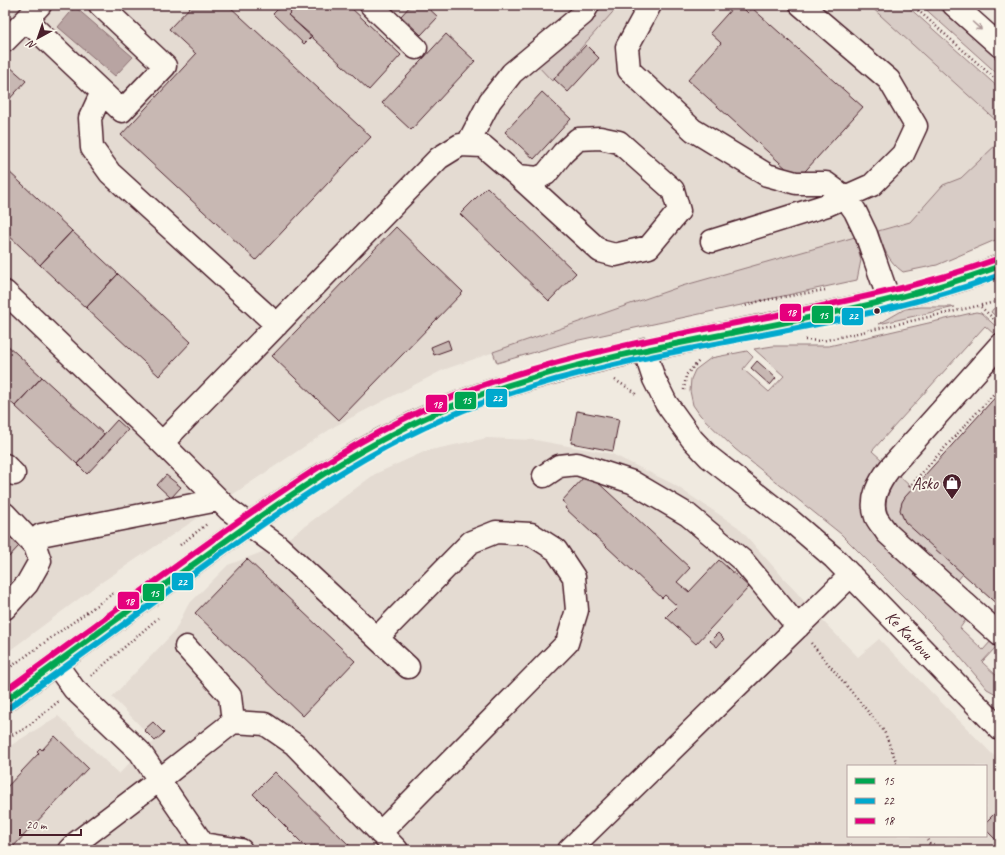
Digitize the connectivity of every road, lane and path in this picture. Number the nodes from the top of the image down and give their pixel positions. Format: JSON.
{"nodes":[{"id":1,"x":100,"y":5,"type":"edge"},
{"id":2,"x":371,"y":5,"type":"edge"},
{"id":3,"x":588,"y":5,"type":"edge"},
{"id":4,"x":650,"y":5,"type":"edge"},
{"id":5,"x":801,"y":5,"type":"edge"},
{"id":6,"x":912,"y":5,"type":"edge"},
{"id":7,"x":954,"y":5,"type":"edge"},
{"id":8,"x":33,"y":12,"type":"edge"},
{"id":9,"x":5,"y":42,"type":"edge"},
{"id":10,"x":1000,"y":46,"type":"edge"},
{"id":11,"x":416,"y":48,"type":"dead end"},
{"id":12,"x":1000,"y":83,"type":"edge"},
{"id":13,"x":102,"y":92,"type":"junction"},
{"id":14,"x":467,"y":145,"type":"junction"},
{"id":15,"x":518,"y":176,"type":"junction"},
{"id":16,"x":845,"y":197,"type":"junction"},
{"id":17,"x":712,"y":241,"type":"dead end"},
{"id":18,"x":1000,"y":266,"type":"edge"},
{"id":19,"x":5,"y":292,"type":"edge"},
{"id":20,"x":889,"y":300,"type":"junction"},
{"id":21,"x":1000,"y":301,"type":"edge"},
{"id":22,"x":980,"y":307,"type":"junction"},
{"id":23,"x":277,"y":325,"type":"junction"},
{"id":24,"x":1000,"y":325,"type":"edge"},
{"id":25,"x":801,"y":340,"type":"dead end"},
{"id":26,"x":1000,"y":345,"type":"edge"},
{"id":27,"x":644,"y":349,"type":"junction"},
{"id":28,"x":705,"y":358,"type":"dead end"},
{"id":29,"x":610,"y":379,"type":"dead end"},
{"id":30,"x":1000,"y":387,"type":"edge"},
{"id":31,"x":641,"y":401,"type":"dead end"},
{"id":32,"x":666,"y":403,"type":"junction"},
{"id":33,"x":162,"y":443,"type":"junction"},
{"id":34,"x":544,"y":476,"type":"dead end"},
{"id":35,"x":909,"y":486,"type":"dead end"},
{"id":36,"x":223,"y":505,"type":"junction"},
{"id":37,"x":5,"y":514,"type":"edge"},
{"id":38,"x":248,"y":524,"type":"junction"},
{"id":39,"x":35,"y":546,"type":"junction"},
{"id":40,"x":176,"y":548,"type":"dead end"},
{"id":41,"x":851,"y":575,"type":"junction"},
{"id":42,"x":117,"y":591,"type":"dead end"},
{"id":43,"x":5,"y":608,"type":"edge"},
{"id":44,"x":798,"y":628,"type":"junction"},
{"id":45,"x":1000,"y":635,"type":"edge"},
{"id":46,"x":377,"y":638,"type":"junction"},
{"id":47,"x":186,"y":647,"type":"dead end"},
{"id":48,"x":56,"y":664,"type":"junction"},
{"id":49,"x":408,"y":667,"type":"dead end"},
{"id":50,"x":5,"y":671,"type":"edge"},
{"id":51,"x":74,"y":689,"type":"junction"},
{"id":52,"x":5,"y":701,"type":"edge"},
{"id":53,"x":233,"y":722,"type":"junction"},
{"id":54,"x":1000,"y":729,"type":"edge"},
{"id":55,"x":5,"y":738,"type":"edge"},
{"id":56,"x":898,"y":765,"type":"edge"},
{"id":57,"x":159,"y":780,"type":"junction"},
{"id":58,"x":380,"y":832,"type":"junction"},
{"id":59,"x":926,"y":837,"type":"edge"},
{"id":60,"x":204,"y":847,"type":"edge"},
{"id":61,"x":69,"y":850,"type":"edge"},
{"id":62,"x":241,"y":850,"type":"edge"},
{"id":63,"x":397,"y":850,"type":"edge"},
{"id":64,"x":569,"y":850,"type":"edge"},
{"id":65,"x":932,"y":850,"type":"edge"}],
"edges":[{"from":1,"to":13,"type":"street"},
{"from":2,"to":11,"type":"street"},
{"from":3,"to":14,"type":"street"},
{"from":4,"to":16,"type":"street"},
{"from":5,"to":16,"type":"street"},
{"from":6,"to":12,"type":"path"},
{"from":7,"to":10,"type":"street","one_way":true},
{"from":8,"to":9,"type":"street"},
{"from":8,"to":13,"type":"street"},
{"from":13,"to":23,"type":"street"},
{"from":14,"to":15,"type":"street"},
{"from":14,"to":23,"type":"street"},
{"from":15,"to":15,"type":"street"},
{"from":16,"to":17,"type":"street"},
{"from":16,"to":20,"type":"street"},
{"from":18,"to":20,"type":"street"},
{"from":19,"to":33,"type":"street"},
{"from":20,"to":27,"type":"street"},
{"from":21,"to":22,"type":"path"},
{"from":22,"to":24,"type":"path"},
{"from":22,"to":25,"type":"path"},
{"from":23,"to":33,"type":"street"},
{"from":26,"to":45,"type":"street"},
{"from":27,"to":32,"type":"street","name":"Ke Karlovu"},
{"from":27,"to":38,"type":"street"},
{"from":28,"to":32,"type":"path"},
{"from":29,"to":31,"type":"path"},
{"from":30,"to":35,"type":"path"},
{"from":32,"to":41,"type":"street","name":"Ke Karlovu"},
{"from":33,"to":36,"type":"street"},
{"from":34,"to":44,"type":"street"},
{"from":36,"to":38,"type":"street"},
{"from":36,"to":39,"type":"street"},
{"from":36,"to":40,"type":"path"},
{"from":37,"to":39,"type":"street"},
{"from":38,"to":46,"type":"street"},
{"from":38,"to":48,"type":"street"},
{"from":39,"to":43,"type":"street"},
{"from":41,"to":44,"type":"street"},
{"from":41,"to":54,"type":"street","name":"Ke Karlovu"},
{"from":42,"to":50,"type":"path"},
{"from":44,"to":56,"type":"path"},
{"from":44,"to":64,"type":"street"},
{"from":46,"to":49,"type":"street"},
{"from":46,"to":58,"type":"street"},
{"from":47,"to":53,"type":"street"},
{"from":48,"to":51,"type":"street"},
{"from":48,"to":52,"type":"street"},
{"from":51,"to":55,"type":"path"},
{"from":51,"to":57,"type":"street"},
{"from":53,"to":57,"type":"street"},
{"from":53,"to":58,"type":"street"},
{"from":57,"to":60,"type":"street"},
{"from":57,"to":61,"type":"street"},
{"from":58,"to":63,"type":"street"},
{"from":59,"to":65,"type":"path"},
{"from":60,"to":62,"type":"street"}]}
